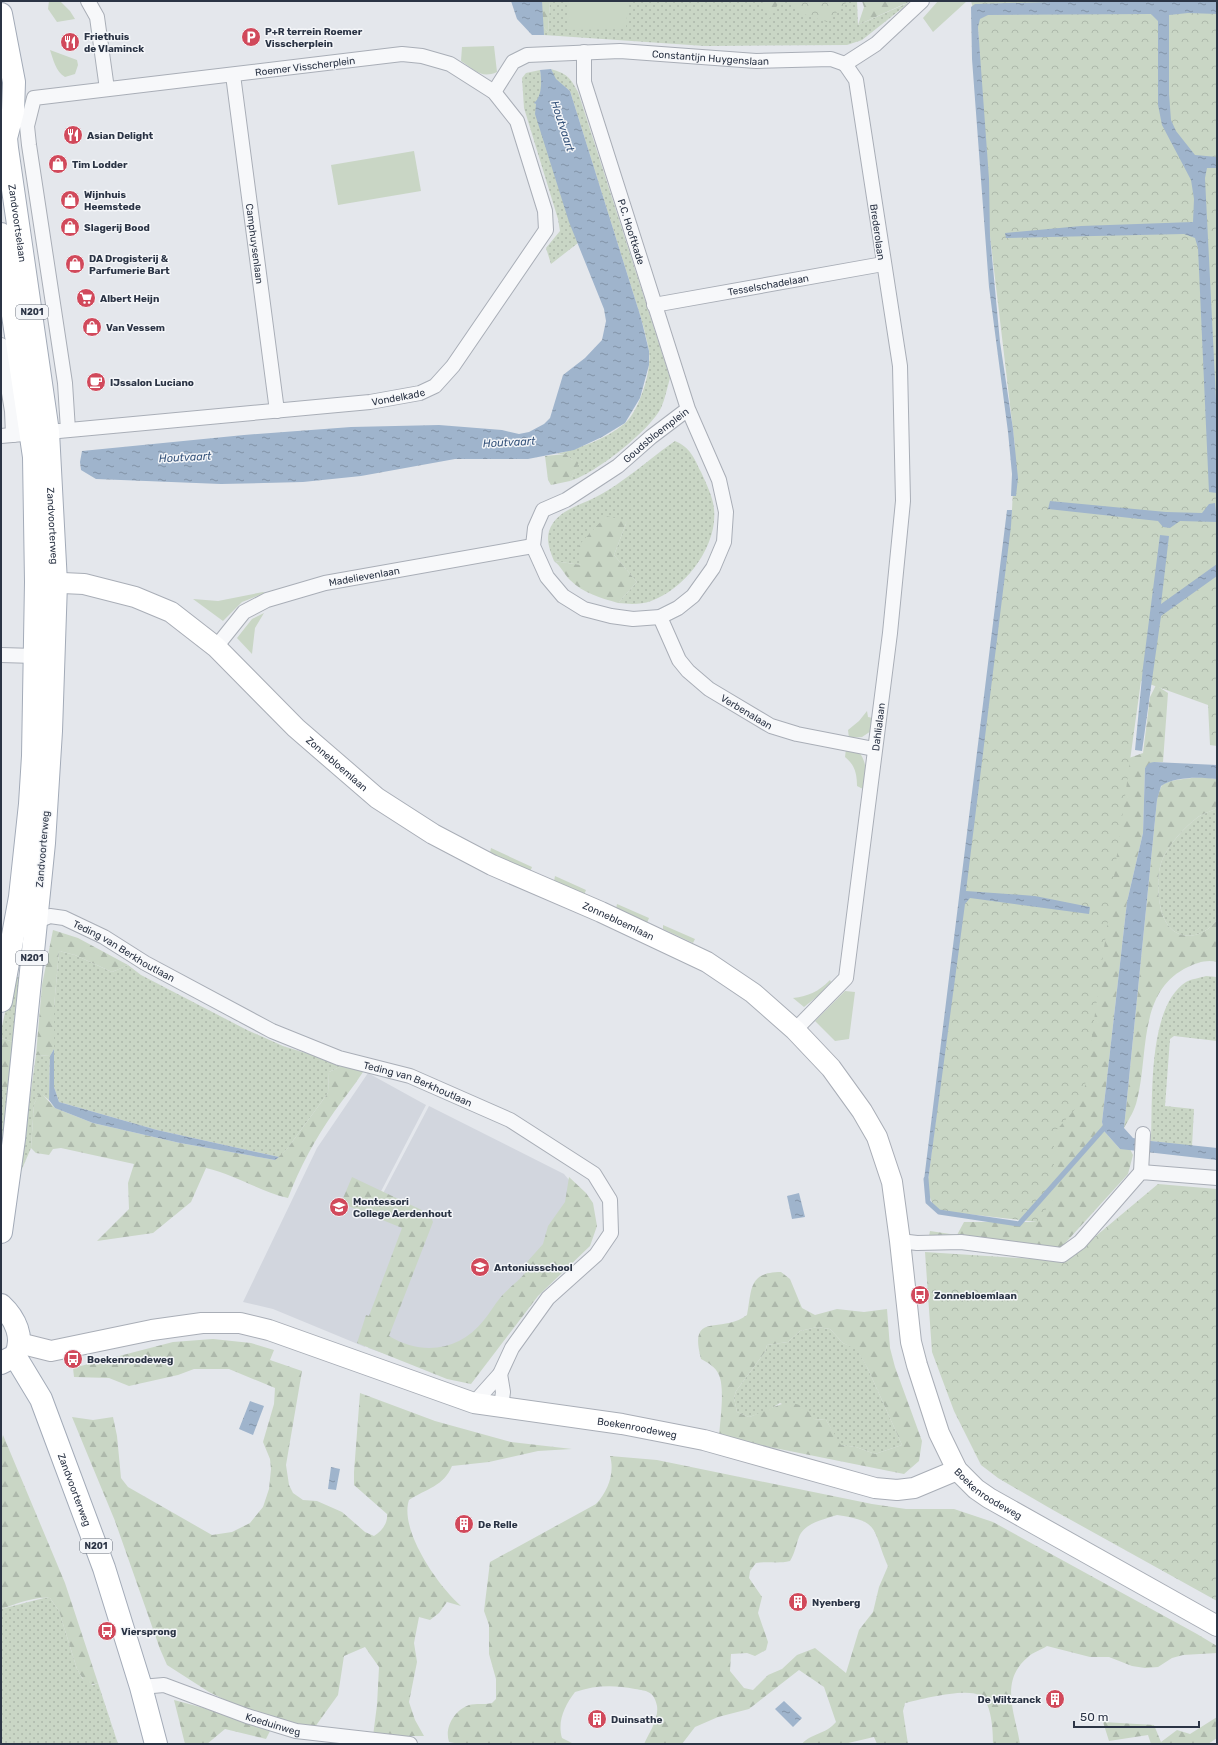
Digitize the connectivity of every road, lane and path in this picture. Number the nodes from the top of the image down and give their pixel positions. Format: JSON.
{"nodes":[{"id":1,"x":88,"y":1,"type":"edge"},
{"id":2,"x":922,"y":1,"type":"edge"},
{"id":3,"x":1,"y":14,"type":"edge"},
{"id":4,"x":584,"y":52,"type":"junction"},
{"id":5,"x":845,"y":64,"type":"junction"},
{"id":6,"x":233,"y":75,"type":"junction"},
{"id":7,"x":107,"y":89,"type":"junction"},
{"id":8,"x":8,"y":90,"type":"edge"},
{"id":9,"x":494,"y":92,"type":"junction"},
{"id":10,"x":34,"y":98,"type":"joint"},
{"id":11,"x":1,"y":234,"type":"edge"},
{"id":12,"x":883,"y":264,"type":"junction"},
{"id":13,"x":654,"y":305,"type":"junction"},
{"id":14,"x":1,"y":345,"type":"edge"},
{"id":15,"x":902,"y":402,"type":"joint"},
{"id":16,"x":688,"y":409,"type":"junction"},
{"id":17,"x":277,"y":411,"type":"junction"},
{"id":18,"x":32,"y":433,"type":"edge"},
{"id":19,"x":42,"y":466,"type":"joint"},
{"id":20,"x":533,"y":546,"type":"junction"},
{"id":21,"x":46,"y":583,"type":"junction"},
{"id":22,"x":660,"y":617,"type":"junction"},
{"id":23,"x":216,"y":647,"type":"junction"},
{"id":24,"x":1,"y":655,"type":"edge"},
{"id":25,"x":37,"y":656,"type":"junction"},
{"id":26,"x":874,"y":749,"type":"junction"},
{"id":27,"x":36,"y":922,"type":"junction"},
{"id":28,"x":14,"y":929,"type":"junction"},
{"id":29,"x":1,"y":1001,"type":"edge"},
{"id":30,"x":795,"y":1030,"type":"junction"},
{"id":31,"x":1143,"y":1134,"type":"dead end"},
{"id":32,"x":1141,"y":1172,"type":"junction"},
{"id":33,"x":1217,"y":1178,"type":"edge"},
{"id":34,"x":1,"y":1232,"type":"edge"},
{"id":35,"x":900,"y":1241,"type":"junction"},
{"id":36,"x":1,"y":1306,"type":"edge"},
{"id":37,"x":12,"y":1354,"type":"edge"},
{"id":38,"x":500,"y":1374,"type":"junction"},
{"id":39,"x":474,"y":1403,"type":"junction"},
{"id":40,"x":501,"y":1407,"type":"junction"},
{"id":41,"x":957,"y":1470,"type":"junction"},
{"id":42,"x":1217,"y":1626,"type":"edge"},
{"id":43,"x":141,"y":1687,"type":"junction"},
{"id":44,"x":156,"y":1744,"type":"edge"},
{"id":45,"x":410,"y":1744,"type":"edge"}],
"edges":[{"from":1,"to":7,"type":"street"},
{"from":2,"to":5,"type":"street"},
{"from":3,"to":8,"type":"main road","name":"Zandvoortselaan","number":"N201"},
{"from":4,"to":5,"type":"street","name":"Constantijn Huygenslaan"},
{"from":4,"to":9,"type":"street","name":"Constantijn Huygenslaan"},
{"from":4,"to":13,"type":"street","name":"P.C. Hooftkade"},
{"from":5,"to":12,"type":"street","name":"Brederolaan"},
{"from":6,"to":7,"type":"street","name":"Roemer Visscherplein"},
{"from":6,"to":9,"type":"street","name":"Roemer Visscherplein"},
{"from":6,"to":17,"type":"street","name":"Camphuysenlaan"},
{"from":7,"to":10,"type":"street","name":"Roemer Visscherplein"},
{"from":8,"to":18,"type":"main road","name":"Zandvoortselaan","number":"N201"},
{"from":9,"to":17,"type":"street","name":"Vondelkade"},
{"from":10,"to":18,"type":"street","name":"Zandvoortselaan"},
{"from":11,"to":18,"type":"main road","name":"Zandvoortselaan","number":"N201"},
{"from":12,"to":13,"type":"street","name":"Tesselschadelaan"},
{"from":12,"to":15,"type":"street","name":"Brederolaan"},
{"from":13,"to":16,"type":"street","name":"P.C. Hooftkade"},
{"from":14,"to":18,"type":"street","name":"Zandvoortselaan"},
{"from":15,"to":26,"type":"street","name":"Dahlialaan"},
{"from":16,"to":20,"type":"street","name":"Goudsbloemplein"},
{"from":16,"to":22,"type":"street","name":"Goudsbloemplein"},
{"from":17,"to":18,"type":"street","name":"Vondelkade"},
{"from":18,"to":19,"type":"main road","name":"Zandvoortselaan","number":"N201"},
{"from":19,"to":21,"type":"main road","name":"Zandvoorterweg","number":"N201"},
{"from":20,"to":22,"type":"street","name":"Goudsbloemplein"},
{"from":20,"to":23,"type":"street","name":"Madelievenlaan"},
{"from":21,"to":23,"type":"street","name":"Zonnebloemlaan"},
{"from":21,"to":25,"type":"main road","name":"Zandvoorterweg","number":"N201"},
{"from":22,"to":26,"type":"street","name":"Verbenalaan"},
{"from":23,"to":30,"type":"street","name":"Zonnebloemlaan"},
{"from":24,"to":25,"type":"street"},
{"from":25,"to":27,"type":"main road","name":"Zandvoorterweg","number":"N201"},
{"from":25,"to":28,"type":"main road","name":"Zandvoorterweg","number":"N201"},
{"from":26,"to":30,"type":"street","name":"Dahlialaan"},
{"from":27,"to":28,"type":"street","name":"Teding van Berkhoutlaan"},
{"from":27,"to":34,"type":"main road","name":"Zandvoorterweg","number":"N201"},
{"from":27,"to":38,"type":"street","name":"Teding van Berkhoutlaan"},
{"from":28,"to":29,"type":"main road","name":"Zandvoorterweg","number":"N201"},
{"from":30,"to":35,"type":"street","name":"Zonnebloemlaan"},
{"from":31,"to":32,"type":"street"},
{"from":32,"to":33,"type":"street"},
{"from":32,"to":35,"type":"street"},
{"from":35,"to":41,"type":"street","name":"Zonnebloemlaan"},
{"from":36,"to":37,"type":"main road","number":"N201"},
{"from":37,"to":39,"type":"street","name":"Boekenroodeweg"},
{"from":37,"to":43,"type":"main road","name":"Zandvoorterweg","number":"N201"},
{"from":38,"to":39,"type":"street","name":"Teding van Berkhoutlaan"},
{"from":38,"to":40,"type":"street"},
{"from":39,"to":40,"type":"street","name":"Boekenroodeweg"},
{"from":40,"to":41,"type":"street","name":"Boekenroodeweg"},
{"from":41,"to":42,"type":"street","name":"Boekenroodeweg"},
{"from":43,"to":44,"type":"main road","name":"Zandvoorterweg","number":"N201"},
{"from":43,"to":45,"type":"street","name":"Koeduinweg"}]}
